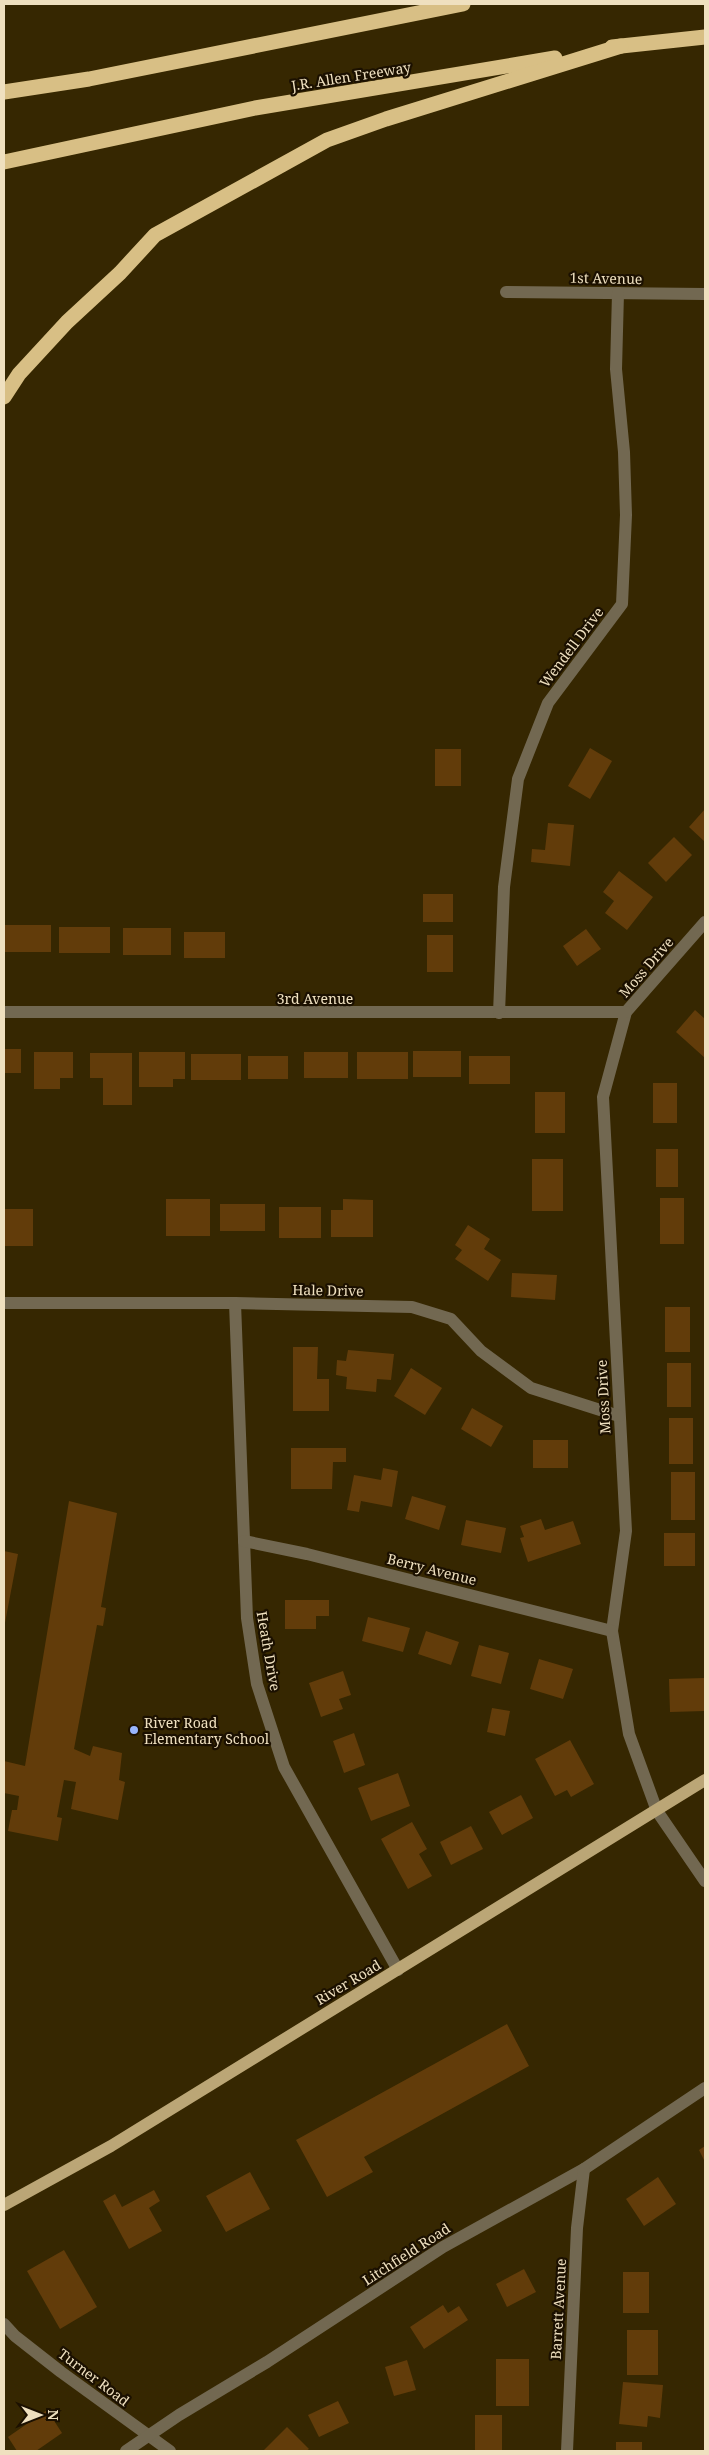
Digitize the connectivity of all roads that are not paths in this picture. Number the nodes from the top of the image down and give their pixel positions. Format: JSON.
{"nodes":[{"id":1,"x":463,"y":4,"type":"edge"},
{"id":2,"x":705,"y":37,"type":"edge"},
{"id":3,"x":620,"y":46,"type":"junction"},
{"id":4,"x":4,"y":92,"type":"edge"},
{"id":5,"x":4,"y":162,"type":"edge"},
{"id":6,"x":506,"y":292,"type":"dead end"},
{"id":7,"x":618,"y":293,"type":"junction"},
{"id":8,"x":705,"y":294,"type":"edge"},
{"id":9,"x":4,"y":397,"type":"edge"},
{"id":10,"x":705,"y":922,"type":"edge"},
{"id":11,"x":4,"y":1012,"type":"edge"},
{"id":12,"x":626,"y":1012,"type":"junction"},
{"id":13,"x":499,"y":1014,"type":"junction"},
{"id":14,"x":4,"y":1303,"type":"edge"},
{"id":15,"x":235,"y":1303,"type":"junction"},
{"id":16,"x":619,"y":1416,"type":"junction"},
{"id":17,"x":244,"y":1541,"type":"junction"},
{"id":18,"x":612,"y":1631,"type":"junction"},
{"id":19,"x":705,"y":1780,"type":"edge"},
{"id":20,"x":657,"y":1811,"type":"junction"},
{"id":21,"x":705,"y":1881,"type":"edge"},
{"id":22,"x":398,"y":1970,"type":"junction"},
{"id":23,"x":705,"y":2088,"type":"edge"},
{"id":24,"x":584,"y":2169,"type":"junction"},
{"id":25,"x":4,"y":2205,"type":"edge"},
{"id":26,"x":4,"y":2324,"type":"edge"},
{"id":27,"x":149,"y":2437,"type":"junction"},
{"id":28,"x":126,"y":2451,"type":"edge"},
{"id":29,"x":170,"y":2451,"type":"edge"},
{"id":30,"x":567,"y":2451,"type":"edge"}],
"edges":[{"from":1,"to":4,"type":"highway"},
{"from":2,"to":3,"type":"highway","name":"J.R. Allen Freeway"},
{"from":3,"to":5,"type":"highway","name":"J.R. Allen Freeway"},
{"from":3,"to":9,"type":"highway"},
{"from":6,"to":7,"type":"street","name":"1st Avenue"},
{"from":7,"to":8,"type":"street","name":"1st Avenue"},
{"from":7,"to":13,"type":"street","name":"Wendell Drive"},
{"from":10,"to":12,"type":"street","name":"Moss Drive"},
{"from":11,"to":13,"type":"street","name":"3rd Avenue"},
{"from":12,"to":13,"type":"street","name":"3rd Avenue"},
{"from":12,"to":16,"type":"street","name":"Moss Drive"},
{"from":14,"to":15,"type":"street","name":"Hale Drive"},
{"from":15,"to":16,"type":"street","name":"Hale Drive"},
{"from":15,"to":17,"type":"street","name":"Heath Drive"},
{"from":16,"to":18,"type":"street","name":"Moss Drive"},
{"from":17,"to":18,"type":"street","name":"Berry Avenue"},
{"from":17,"to":22,"type":"street","name":"Heath Drive"},
{"from":18,"to":20,"type":"street","name":"Moss Drive"},
{"from":19,"to":20,"type":"main road","name":"River Road"},
{"from":20,"to":21,"type":"street","name":"Moss Drive"},
{"from":20,"to":22,"type":"main road","name":"River Road"},
{"from":22,"to":25,"type":"main road","name":"River Road"},
{"from":23,"to":24,"type":"street","name":"Litchfield Road"},
{"from":24,"to":27,"type":"street","name":"Litchfield Road"},
{"from":24,"to":30,"type":"street","name":"Barrett Avenue"},
{"from":26,"to":27,"type":"street","name":"Turner Road"},
{"from":27,"to":28,"type":"street","name":"Litchfield Road"},
{"from":27,"to":29,"type":"street","name":"Turner Road"}]}
